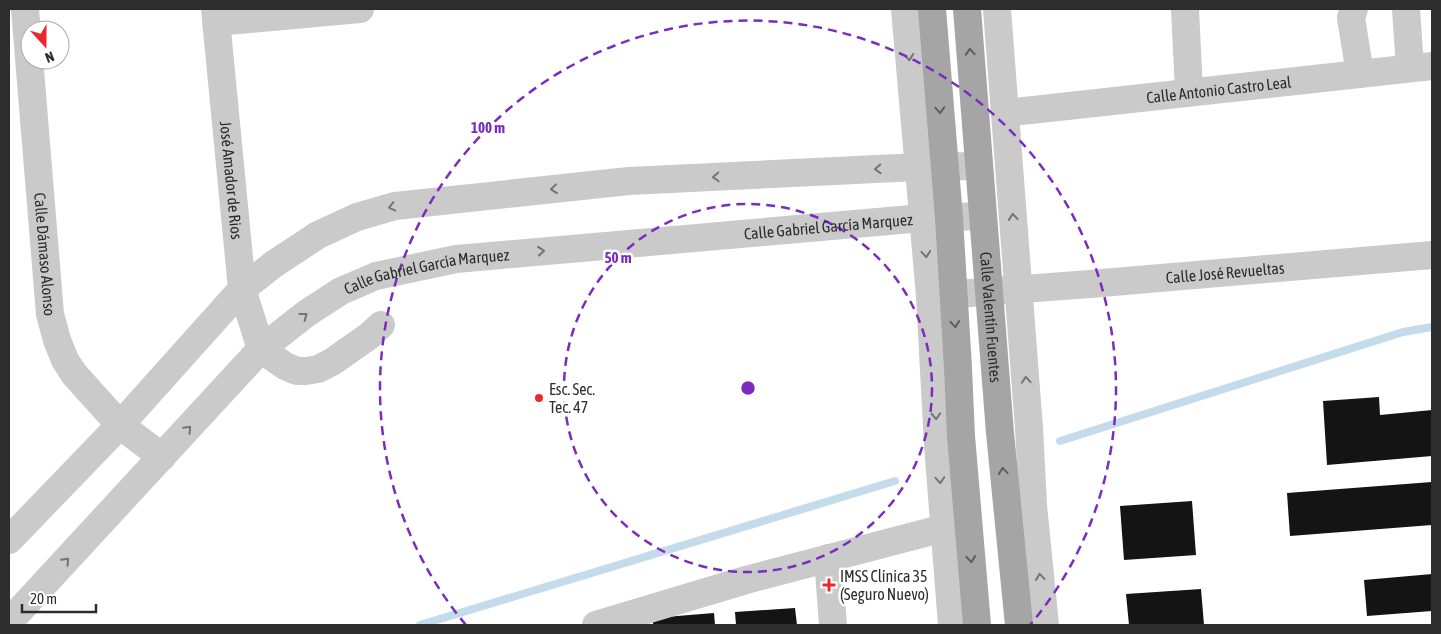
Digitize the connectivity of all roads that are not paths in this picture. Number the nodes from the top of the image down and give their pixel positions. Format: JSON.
{"nodes":[{"id":1,"x":25,"y":9,"type":"edge"},
{"id":2,"x":360,"y":9,"type":"edge"},
{"id":3,"x":905,"y":9,"type":"edge"},
{"id":4,"x":932,"y":9,"type":"edge"},
{"id":5,"x":967,"y":9,"type":"edge"},
{"id":6,"x":997,"y":9,"type":"edge"},
{"id":7,"x":1185,"y":9,"type":"edge"},
{"id":8,"x":1354,"y":9,"type":"edge"},
{"id":9,"x":1406,"y":9,"type":"edge"},
{"id":10,"x":216,"y":15,"type":"edge"},
{"id":11,"x":1421,"y":67,"type":"edge"},
{"id":12,"x":1360,"y":74,"type":"junction"},
{"id":13,"x":1189,"y":92,"type":"junction"},
{"id":14,"x":21,"y":110,"type":"edge"},
{"id":15,"x":1005,"y":113,"type":"junction"},
{"id":16,"x":979,"y":166,"type":"junction"},
{"id":17,"x":931,"y":167,"type":"junction"},
{"id":18,"x":983,"y":216,"type":"junction"},
{"id":19,"x":936,"y":218,"type":"junction"},
{"id":20,"x":1432,"y":254,"type":"edge"},
{"id":21,"x":242,"y":289,"type":"junction"},
{"id":22,"x":1019,"y":289,"type":"junction"},
{"id":23,"x":989,"y":291,"type":"junction"},
{"id":24,"x":941,"y":295,"type":"junction"},
{"id":25,"x":381,"y":325,"type":"dead end"},
{"id":26,"x":261,"y":350,"type":"junction"},
{"id":27,"x":120,"y":425,"type":"junction"},
{"id":28,"x":162,"y":457,"type":"junction"},
{"id":29,"x":951,"y":518,"type":"junction"},
{"id":30,"x":9,"y":540,"type":"edge"},
{"id":31,"x":828,"y":558,"type":"junction"},
{"id":32,"x":9,"y":622,"type":"edge"},
{"id":33,"x":596,"y":625,"type":"edge"},
{"id":34,"x":832,"y":625,"type":"edge"},
{"id":35,"x":952,"y":625,"type":"edge"},
{"id":36,"x":977,"y":625,"type":"edge"},
{"id":37,"x":1019,"y":625,"type":"edge"},
{"id":38,"x":1045,"y":625,"type":"edge"}],
"edges":[{"from":1,"to":14,"type":"street","name":"Calle Dámaso Alonso"},
{"from":2,"to":10,"type":"street"},
{"from":3,"to":17,"type":"street","one_way":true},
{"from":4,"to":17,"type":"main road","one_way":true},
{"from":16,"to":5,"type":"main road","name":"Calle Valentín Fuentes","one_way":true},
{"from":6,"to":15,"type":"street"},
{"from":7,"to":13,"type":"street"},
{"from":8,"to":12,"type":"street"},
{"from":9,"to":11,"type":"street"},
{"from":10,"to":21,"type":"street","name":"José Amador de Rios"},
{"from":11,"to":12,"type":"street","name":"Calle Antonio Castro Leal"},
{"from":12,"to":13,"type":"street","name":"Calle Antonio Castro Leal"},
{"from":13,"to":15,"type":"street","name":"Calle Antonio Castro Leal"},
{"from":14,"to":27,"type":"street","name":"Calle Dámaso Alonso"},
{"from":22,"to":15,"type":"street","one_way":true},
{"from":16,"to":17,"type":"street"},
{"from":16,"to":18,"type":"main road","name":"Calle Valentín Fuentes"},
{"from":17,"to":19,"type":"main road"},
{"from":17,"to":21,"type":"street","one_way":true},
{"from":18,"to":19,"type":"street","name":"Calle Gabriel García Marquez"},
{"from":18,"to":23,"type":"main road","name":"Calle Valentín Fuentes"},
{"from":19,"to":24,"type":"main road","one_way":true},
{"from":26,"to":19,"type":"street","name":"Calle Gabriel García Marquez","one_way":true},
{"from":20,"to":22,"type":"street","name":"Calle José Revueltas"},
{"from":21,"to":26,"type":"street","name":"José Amador de Rios"},
{"from":21,"to":27,"type":"street"},
{"from":22,"to":23,"type":"street","name":"Calle José Revueltas"},
{"from":38,"to":22,"type":"street","one_way":true},
{"from":23,"to":24,"type":"street","name":"Calle José Revueltas"},
{"from":37,"to":23,"type":"main road","name":"Calle Valentín Fuentes","one_way":true},
{"from":24,"to":29,"type":"main road","one_way":true},
{"from":25,"to":26,"type":"street"},
{"from":28,"to":26,"type":"street","name":"Calle Gabriel García Marquez","one_way":true},
{"from":27,"to":28,"type":"street","name":"Calle Dámaso Alonso"},
{"from":27,"to":30,"type":"street"},
{"from":32,"to":28,"type":"street","name":"Calle Gabriel García Marquez","one_way":true},
{"from":29,"to":31,"type":"street"},
{"from":29,"to":35,"type":"street"},
{"from":29,"to":36,"type":"main road","one_way":true},
{"from":31,"to":33,"type":"street"},
{"from":31,"to":34,"type":"street"}]}
